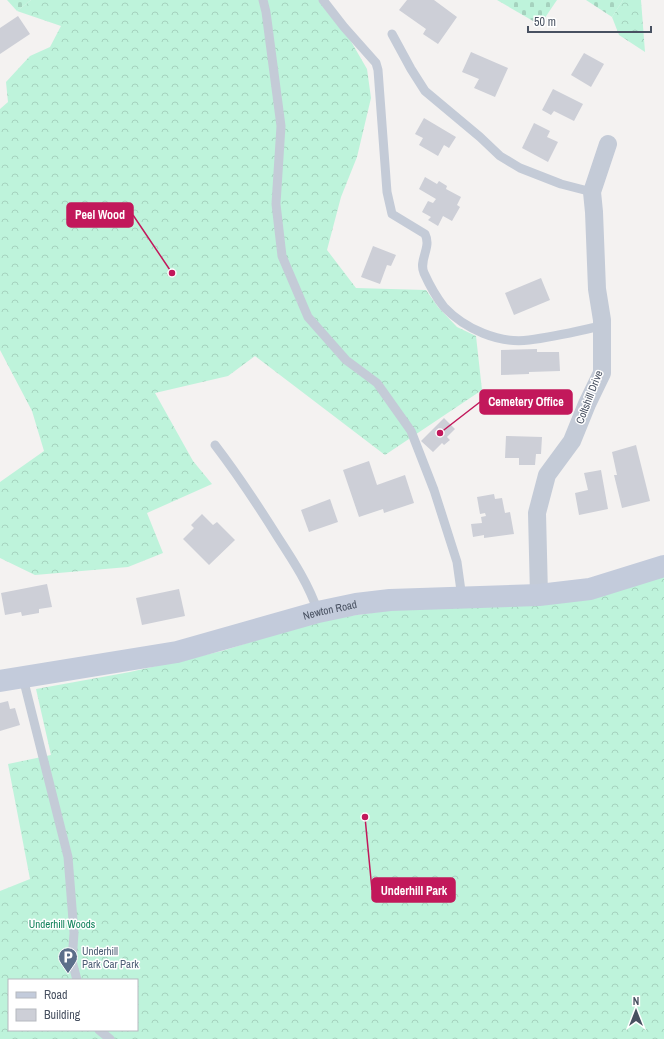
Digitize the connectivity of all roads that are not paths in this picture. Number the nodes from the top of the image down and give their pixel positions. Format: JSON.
{"nodes":[{"id":1,"x":263,"y":0,"type":"edge"},
{"id":2,"x":323,"y":0,"type":"edge"},
{"id":3,"x":392,"y":34,"type":"dead end"},
{"id":4,"x":608,"y":144,"type":"dead end"},
{"id":5,"x":592,"y":192,"type":"junction"},
{"id":6,"x":602,"y":326,"type":"junction"},
{"id":7,"x":215,"y":445,"type":"dead end"},
{"id":8,"x":664,"y":566,"type":"edge"},
{"id":9,"x":539,"y":595,"type":"junction"},
{"id":10,"x":462,"y":598,"type":"junction"},
{"id":11,"x":318,"y":612,"type":"junction"},
{"id":12,"x":23,"y":678,"type":"junction"},
{"id":13,"x":0,"y":681,"type":"edge"},
{"id":14,"x":77,"y":979,"type":"edge"},
{"id":15,"x":100,"y":1031,"type":"edge"},
{"id":16,"x":110,"y":1039,"type":"edge"}],
"edges":[{"from":1,"to":10,"type":"lane"},
{"from":2,"to":6,"type":"lane"},
{"from":3,"to":5,"type":"lane"},
{"from":4,"to":5,"type":"street","name":"Coltshill Drive"},
{"from":5,"to":6,"type":"street","name":"Coltshill Drive"},
{"from":6,"to":9,"type":"street","name":"Coltshill Drive"},
{"from":7,"to":11,"type":"lane"},
{"from":8,"to":9,"type":"street","name":"Newton Road"},
{"from":9,"to":10,"type":"street","name":"Newton Road"},
{"from":10,"to":11,"type":"street","name":"Newton Road"},
{"from":11,"to":12,"type":"street","name":"Newton Road"},
{"from":12,"to":13,"type":"street","name":"Newton Road"},
{"from":12,"to":14,"type":"lane"},
{"from":15,"to":16,"type":"lane"}]}
